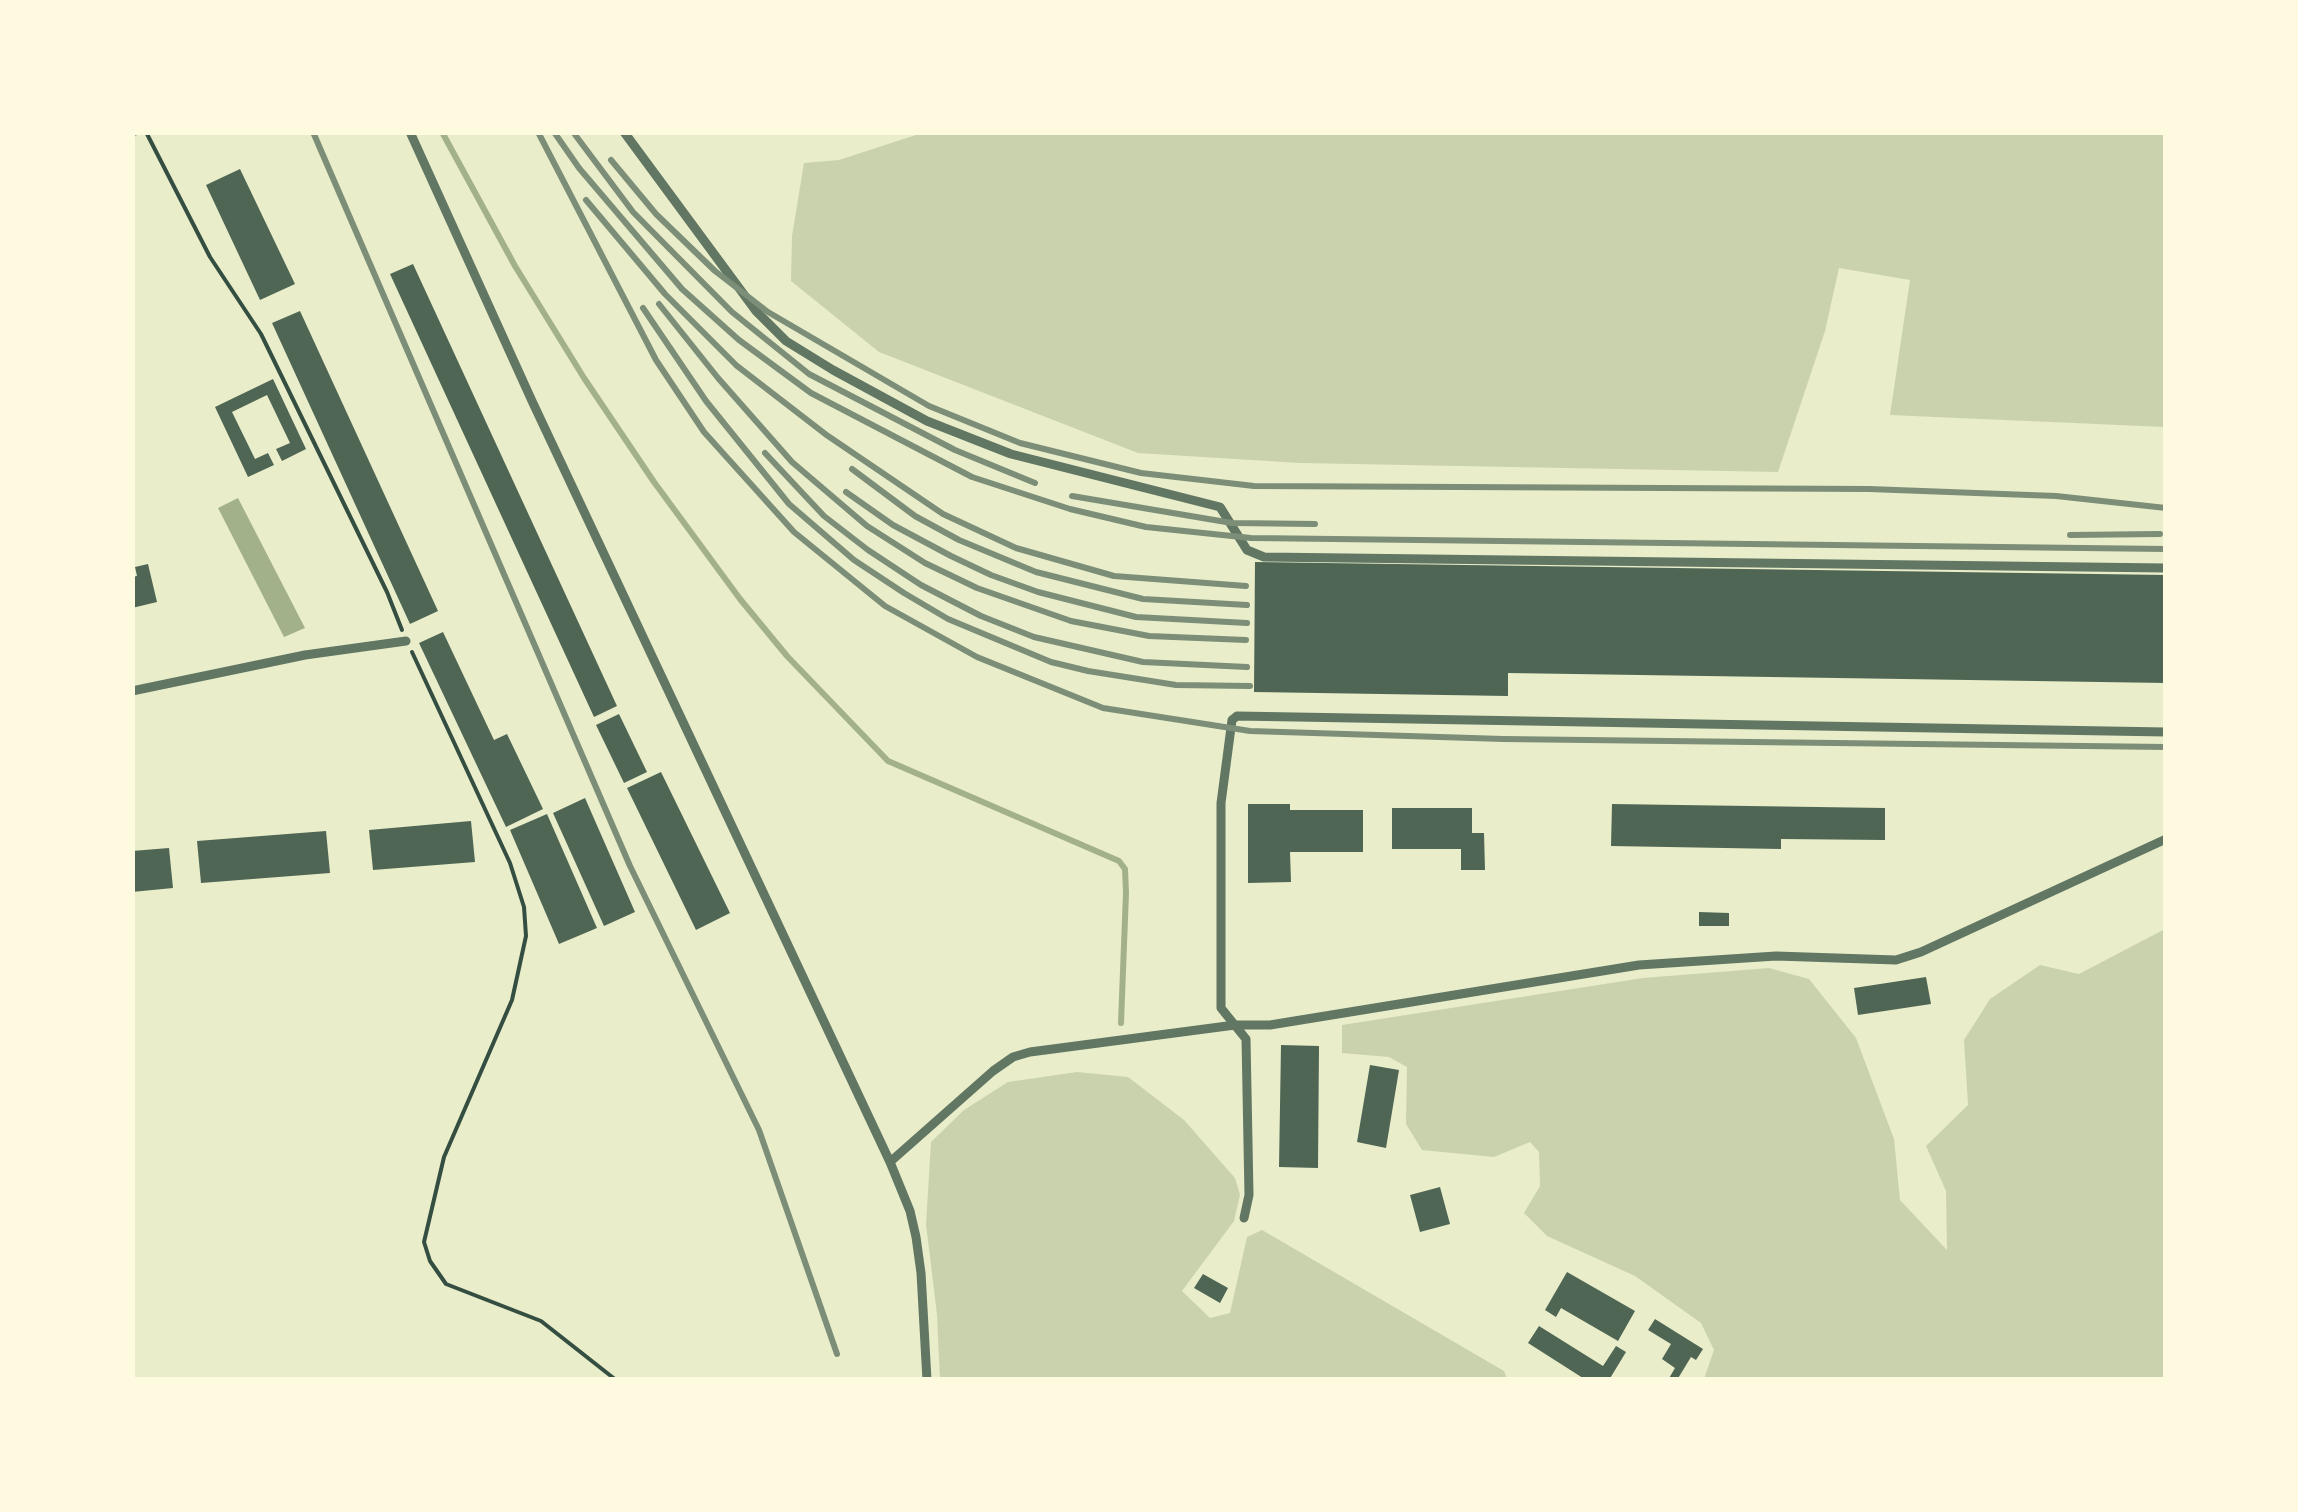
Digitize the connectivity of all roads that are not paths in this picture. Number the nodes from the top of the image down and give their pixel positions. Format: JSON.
{"nodes":[{"id":1,"x":410,"y":132,"type":"edge"},
{"id":2,"x":624,"y":132,"type":"edge"},
{"id":3,"x":2166,"y":568,"type":"edge"},
{"id":4,"x":406,"y":640,"type":"road end"},
{"id":5,"x":132,"y":691,"type":"edge"},
{"id":6,"x":2166,"y":732,"type":"edge"},
{"id":7,"x":2166,"y":839,"type":"edge"},
{"id":8,"x":1235,"y":1025,"type":"junction"},
{"id":9,"x":890,"y":1162,"type":"junction"},
{"id":10,"x":1244,"y":1218,"type":"dead end"},
{"id":11,"x":927,"y":1380,"type":"edge"}],
"edges":[{"from":1,"to":9,"type":"street"},
{"from":2,"to":3,"type":"street"},
{"from":4,"to":5,"type":"street"},
{"from":6,"to":8,"type":"street"},
{"from":7,"to":8,"type":"street"},
{"from":8,"to":9,"type":"street"},
{"from":8,"to":10,"type":"street"},
{"from":9,"to":11,"type":"street"}]}
